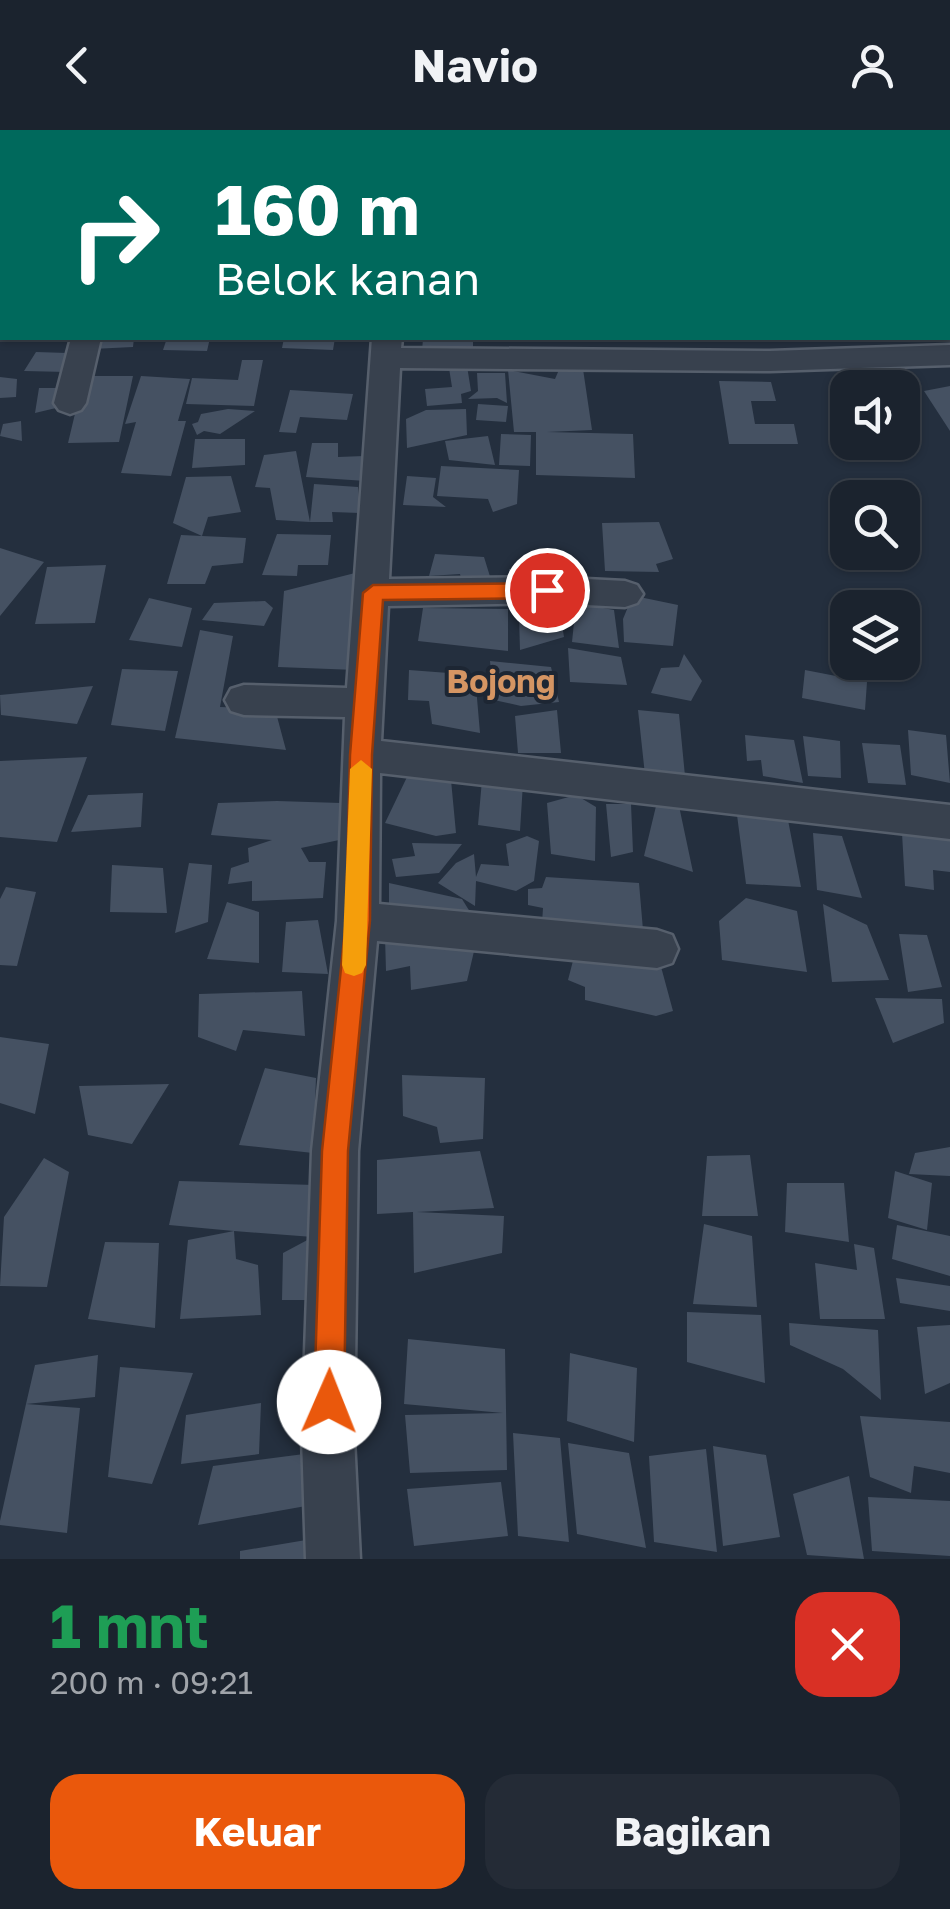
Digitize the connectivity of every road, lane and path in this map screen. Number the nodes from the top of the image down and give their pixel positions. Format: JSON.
{"nodes":[{"id":1,"x":86,"y":340,"type":"edge"},
{"id":2,"x":386,"y":348,"type":"edge"},
{"id":3,"x":767,"y":349,"type":"edge"},
{"id":4,"x":950,"y":355,"type":"edge"},
{"id":5,"x":70,"y":403,"type":"dead end"},
{"id":6,"x":373,"y":593,"type":"junction"},
{"id":7,"x":625,"y":594,"type":"dead end"},
{"id":8,"x":244,"y":700,"type":"dead end"},
{"id":9,"x":367,"y":703,"type":"junction"},
{"id":10,"x":361,"y":755,"type":"junction"},
{"id":11,"x":950,"y":822,"type":"edge"},
{"id":12,"x":358,"y":920,"type":"junction"},
{"id":13,"x":656,"y":950,"type":"dead end"},
{"id":14,"x":333,"y":1559,"type":"edge"}],
"edges":[{"from":1,"to":5,"type":"street"},
{"from":2,"to":3,"type":"street"},
{"from":2,"to":6,"type":"street"},
{"from":3,"to":4,"type":"street"},
{"from":6,"to":7,"type":"street"},
{"from":6,"to":9,"type":"street"},
{"from":8,"to":9,"type":"street"},
{"from":9,"to":10,"type":"street"},
{"from":10,"to":11,"type":"street"},
{"from":10,"to":12,"type":"street"},
{"from":12,"to":13,"type":"street"},
{"from":12,"to":14,"type":"street"}]}
